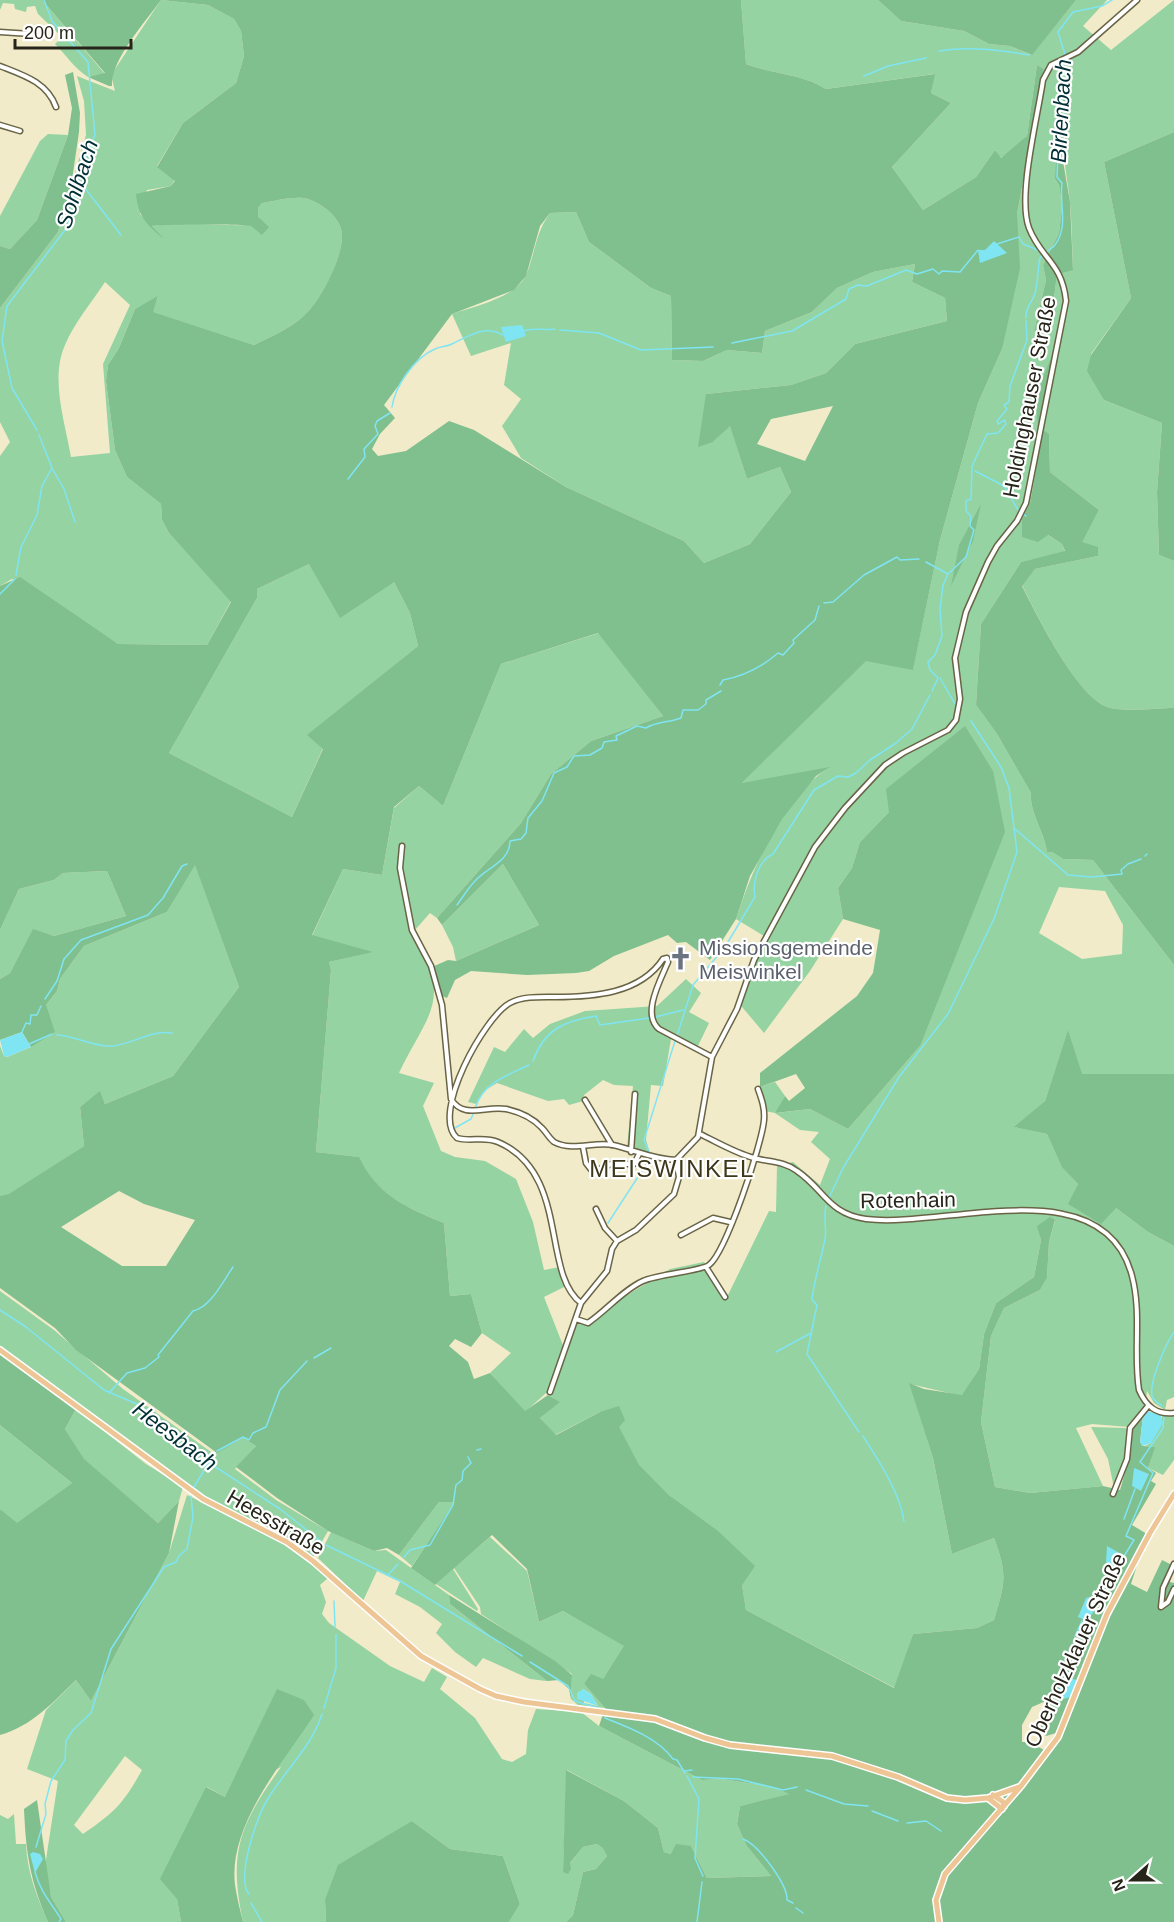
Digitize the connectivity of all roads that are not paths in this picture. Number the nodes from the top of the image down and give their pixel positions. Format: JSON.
{"nodes":[{"id":1,"x":1137,"y":0,"type":"edge"},
{"id":2,"x":0,"y":32,"type":"edge"},
{"id":3,"x":31,"y":34,"type":"dead end"},
{"id":4,"x":0,"y":66,"type":"edge"},
{"id":5,"x":56,"y":107,"type":"dead end"},
{"id":6,"x":0,"y":125,"type":"edge"},
{"id":7,"x":20,"y":131,"type":"dead end"},
{"id":8,"x":402,"y":846,"type":"dead end"},
{"id":9,"x":712,"y":1057,"type":"junction"},
{"id":10,"x":758,"y":1089,"type":"dead end"},
{"id":11,"x":635,"y":1094,"type":"dead end"},
{"id":12,"x":451,"y":1099,"type":"junction"},
{"id":13,"x":585,"y":1100,"type":"dead end"},
{"id":14,"x":700,"y":1134,"type":"junction"},
{"id":15,"x":612,"y":1145,"type":"junction"},
{"id":16,"x":583,"y":1147,"type":"junction"},
{"id":17,"x":631,"y":1152,"type":"junction"},
{"id":18,"x":639,"y":1154,"type":"junction"},
{"id":19,"x":754,"y":1158,"type":"junction"},
{"id":20,"x":676,"y":1160,"type":"junction"},
{"id":21,"x":596,"y":1209,"type":"dead end"},
{"id":22,"x":730,"y":1222,"type":"junction"},
{"id":23,"x":681,"y":1235,"type":"dead end"},
{"id":24,"x":617,"y":1241,"type":"junction"},
{"id":25,"x":706,"y":1267,"type":"junction"},
{"id":26,"x":725,"y":1297,"type":"dead end"},
{"id":27,"x":581,"y":1303,"type":"junction"},
{"id":28,"x":576,"y":1319,"type":"junction"},
{"id":29,"x":0,"y":1350,"type":"edge"},
{"id":30,"x":550,"y":1392,"type":"dead end"},
{"id":31,"x":1148,"y":1406,"type":"junction"},
{"id":32,"x":1174,"y":1413,"type":"edge"},
{"id":33,"x":1113,"y":1494,"type":"dead end"},
{"id":34,"x":1174,"y":1494,"type":"edge"},
{"id":35,"x":1174,"y":1564,"type":"edge"},
{"id":36,"x":1174,"y":1589,"type":"edge"},
{"id":37,"x":1021,"y":1786,"type":"junction"},
{"id":38,"x":990,"y":1797,"type":"junction"},
{"id":39,"x":1003,"y":1808,"type":"junction"},
{"id":40,"x":939,"y":1922,"type":"edge"}],
"edges":[{"from":1,"to":9,"type":"street","name":"Holdinghauser Straße"},
{"from":2,"to":3,"type":"street"},
{"from":4,"to":5,"type":"street"},
{"from":6,"to":7,"type":"street"},
{"from":8,"to":12,"type":"street"},
{"from":9,"to":12,"type":"street"},
{"from":9,"to":14,"type":"street"},
{"from":10,"to":19,"type":"street"},
{"from":11,"to":17,"type":"street"},
{"from":12,"to":16,"type":"street"},
{"from":12,"to":27,"type":"street"},
{"from":13,"to":15,"type":"street"},
{"from":14,"to":19,"type":"street","name":"Rotenhain"},
{"from":14,"to":20,"type":"street"},
{"from":15,"to":16,"type":"street"},
{"from":15,"to":17,"type":"street"},
{"from":16,"to":18,"type":"street"},
{"from":17,"to":18,"type":"street"},
{"from":18,"to":20,"type":"street"},
{"from":19,"to":22,"type":"street"},
{"from":19,"to":31,"type":"street","name":"Rotenhain"},
{"from":20,"to":24,"type":"street"},
{"from":21,"to":24,"type":"street"},
{"from":22,"to":23,"type":"street"},
{"from":22,"to":25,"type":"street"},
{"from":24,"to":27,"type":"street"},
{"from":25,"to":26,"type":"street"},
{"from":25,"to":28,"type":"street"},
{"from":27,"to":28,"type":"street"},
{"from":28,"to":30,"type":"street"},
{"from":29,"to":38,"type":"main road","name":"Heesstraße"},
{"from":31,"to":32,"type":"street"},
{"from":31,"to":33,"type":"street"},
{"from":34,"to":37,"type":"main road","name":"Oberholzklauer Straße"},
{"from":35,"to":36,"type":"street"},
{"from":37,"to":38,"type":"main road","name":"Heesstraße"},
{"from":37,"to":39,"type":"main road","name":"Oberholzklauer Straße"},
{"from":38,"to":39,"type":"main road"},
{"from":39,"to":40,"type":"main road","name":"Oberholzklauer Straße"}]}
